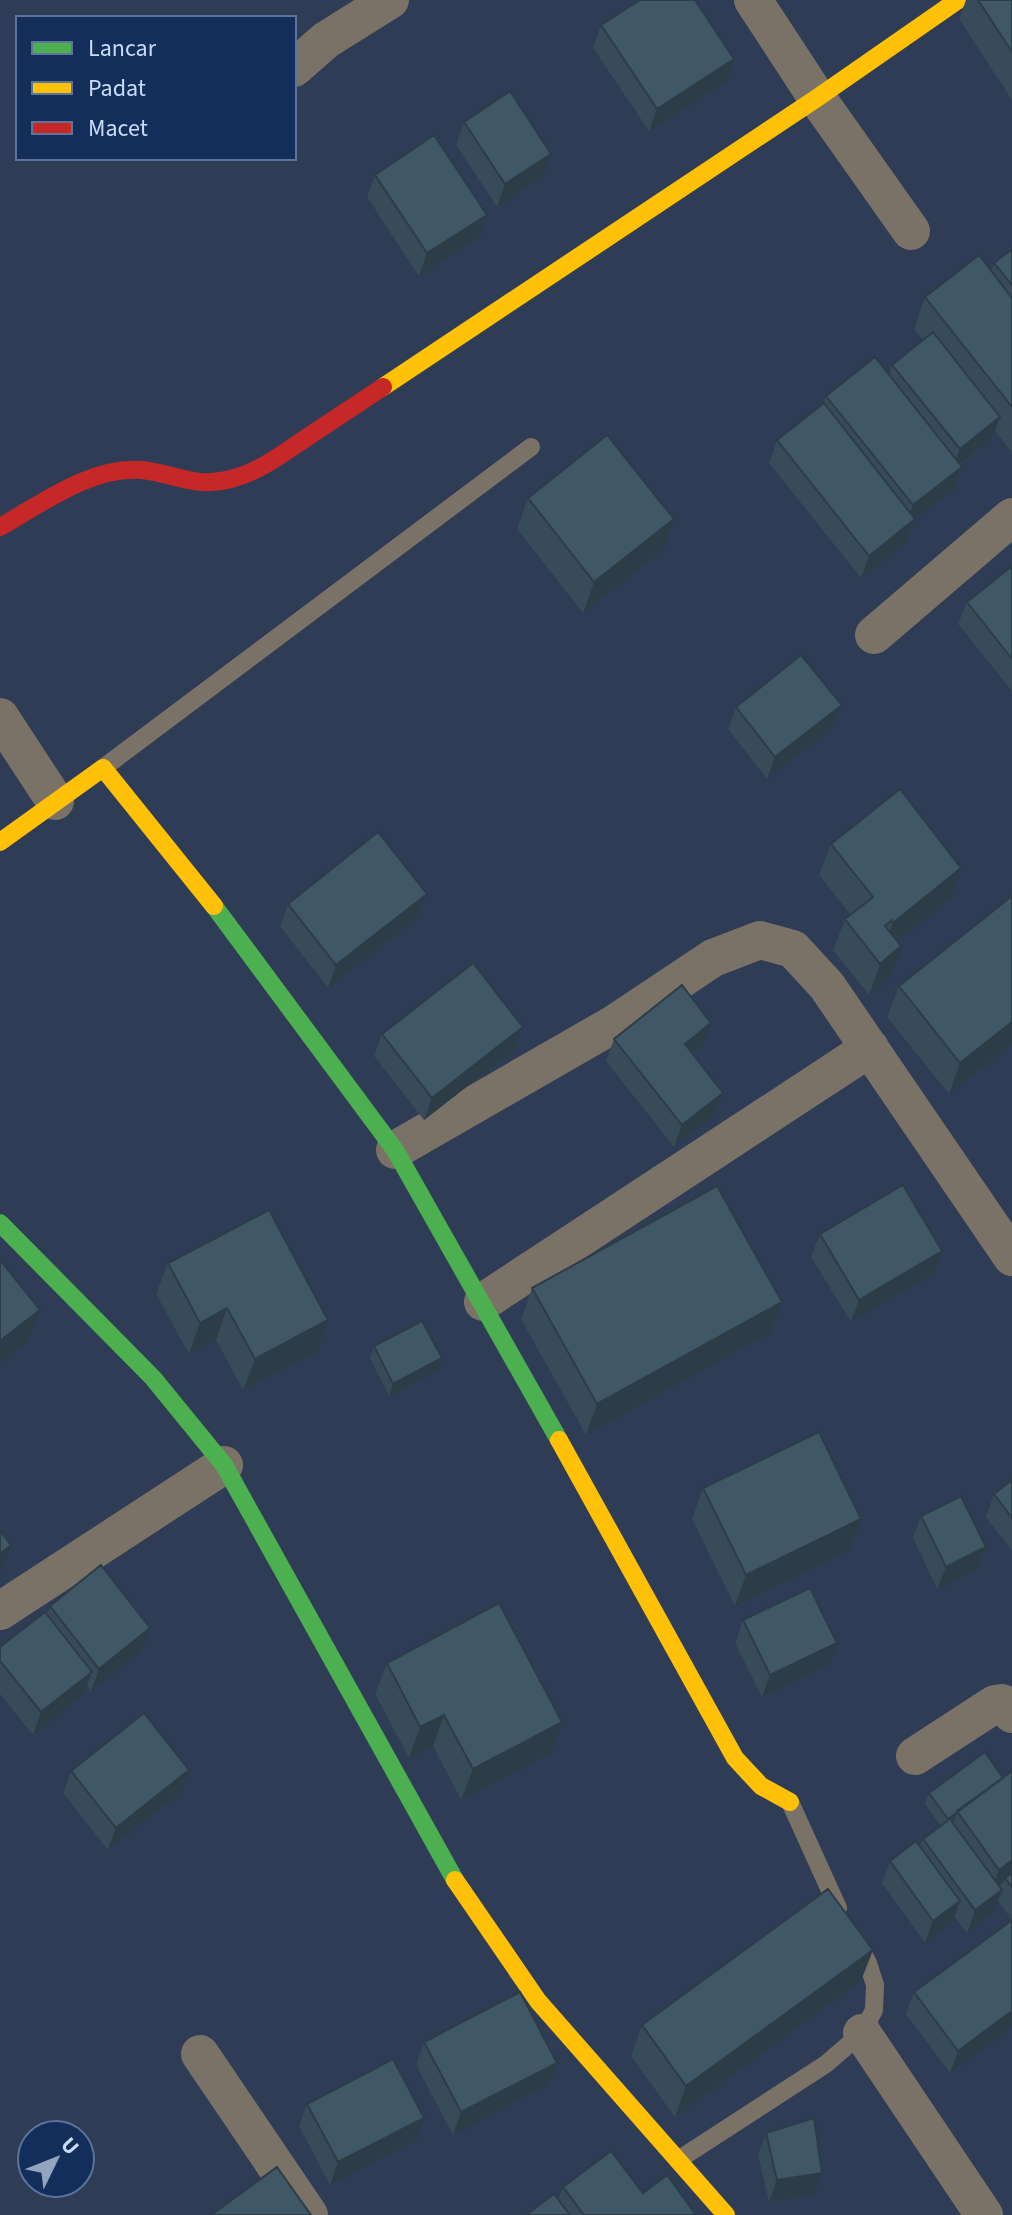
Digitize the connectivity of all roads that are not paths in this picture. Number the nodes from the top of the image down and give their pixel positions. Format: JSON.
{"nodes":[{"id":1,"x":390,"y":0,"type":"edge"},
{"id":2,"x":753,"y":0,"type":"edge"},
{"id":3,"x":958,"y":0,"type":"edge"},
{"id":4,"x":296,"y":66,"type":"edge"},
{"id":5,"x":817,"y":98,"type":"junction"},
{"id":6,"x":911,"y":231,"type":"dead end"},
{"id":7,"x":531,"y":447,"type":"dead end"},
{"id":8,"x":1012,"y":517,"type":"edge"},
{"id":9,"x":0,"y":527,"type":"edge"},
{"id":10,"x":874,"y":635,"type":"dead end"},
{"id":11,"x":0,"y":717,"type":"edge"},
{"id":12,"x":103,"y":768,"type":"junction"},
{"id":13,"x":55,"y":801,"type":"junction"},
{"id":14,"x":0,"y":842,"type":"edge"},
{"id":15,"x":870,"y":1048,"type":"junction"},
{"id":16,"x":395,"y":1150,"type":"junction"},
{"id":17,"x":0,"y":1223,"type":"edge"},
{"id":18,"x":1012,"y":1257,"type":"edge"},
{"id":19,"x":483,"y":1302,"type":"junction"},
{"id":20,"x":224,"y":1465,"type":"junction"},
{"id":21,"x":0,"y":1611,"type":"edge"},
{"id":22,"x":1012,"y":1714,"type":"edge"},
{"id":23,"x":915,"y":1756,"type":"dead end"},
{"id":24,"x":790,"y":1802,"type":"joint"},
{"id":25,"x":862,"y":2033,"type":"junction"},
{"id":26,"x":200,"y":2054,"type":"dead end"},
{"id":27,"x":678,"y":2161,"type":"junction"},
{"id":28,"x":309,"y":2215,"type":"edge"},
{"id":29,"x":726,"y":2215,"type":"edge"},
{"id":30,"x":984,"y":2215,"type":"edge"}],
"edges":[{"from":1,"to":4,"type":"street"},
{"from":2,"to":5,"type":"street"},
{"from":3,"to":5,"type":"street"},
{"from":5,"to":6,"type":"street"},
{"from":5,"to":9,"type":"street"},
{"from":7,"to":12,"type":"lane"},
{"from":8,"to":10,"type":"street"},
{"from":11,"to":13,"type":"street"},
{"from":12,"to":13,"type":"street"},
{"from":12,"to":16,"type":"street"},
{"from":13,"to":14,"type":"street"},
{"from":15,"to":16,"type":"street"},
{"from":15,"to":18,"type":"street"},
{"from":15,"to":19,"type":"street"},
{"from":16,"to":19,"type":"street"},
{"from":17,"to":20,"type":"street"},
{"from":19,"to":24,"type":"street"},
{"from":20,"to":21,"type":"street"},
{"from":20,"to":27,"type":"street"},
{"from":22,"to":23,"type":"street"},
{"from":24,"to":25,"type":"lane"},
{"from":25,"to":27,"type":"lane"},
{"from":25,"to":30,"type":"street"},
{"from":26,"to":28,"type":"street"},
{"from":27,"to":29,"type":"street"}]}
